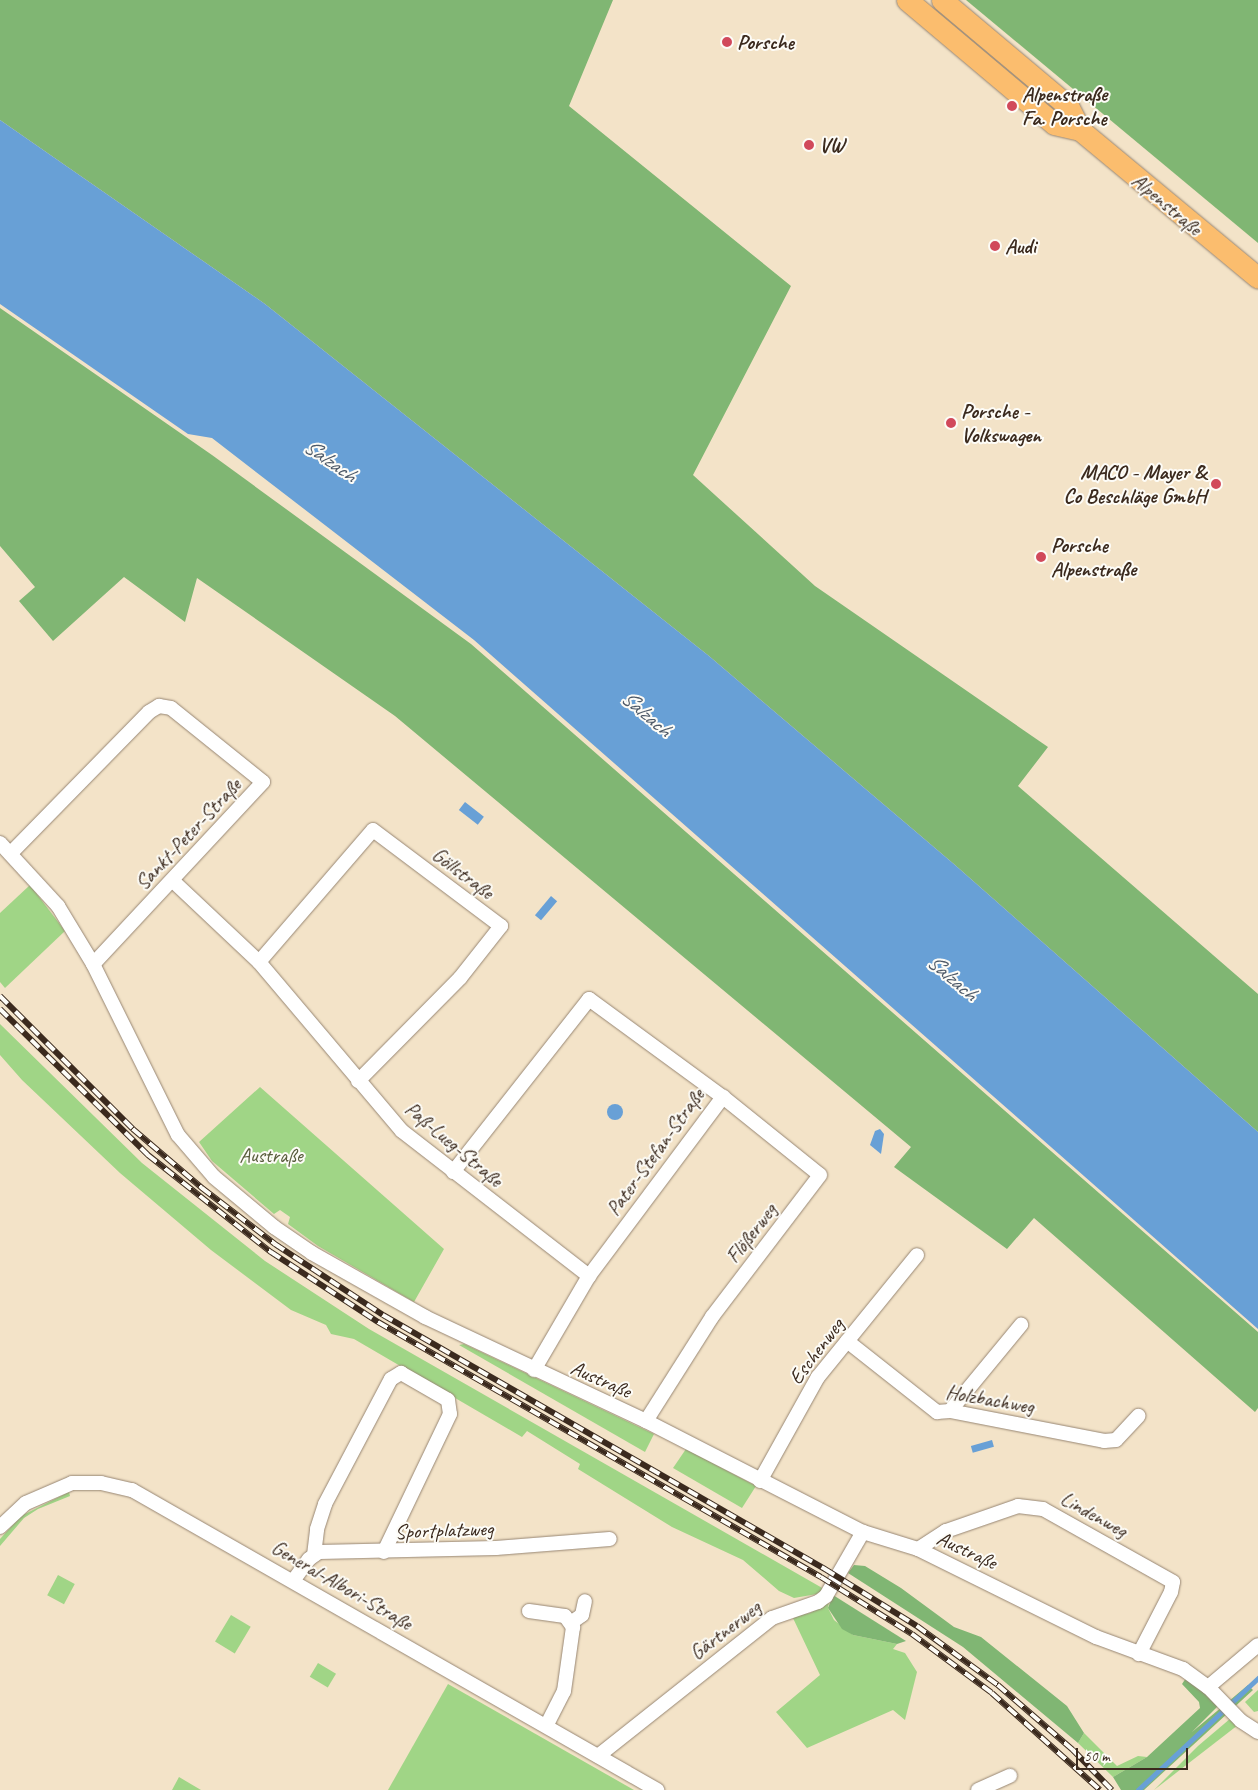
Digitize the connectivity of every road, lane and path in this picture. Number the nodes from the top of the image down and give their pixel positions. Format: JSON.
{"nodes":[{"id":1,"x":907,"y":0,"type":"edge"},
{"id":2,"x":942,"y":0,"type":"edge"},
{"id":3,"x":1080,"y":130,"type":"junction"},
{"id":4,"x":1257,"y":280,"type":"edge"},
{"id":5,"x":0,"y":843,"type":"edge"},
{"id":6,"x":11,"y":853,"type":"junction"},
{"id":7,"x":173,"y":881,"type":"junction"},
{"id":8,"x":259,"y":962,"type":"junction"},
{"id":9,"x":93,"y":964,"type":"junction"},
{"id":10,"x":358,"y":1081,"type":"junction"},
{"id":11,"x":723,"y":1097,"type":"junction"},
{"id":12,"x":453,"y":1172,"type":"junction"},
{"id":13,"x":918,"y":1254,"type":"dead end"},
{"id":14,"x":589,"y":1276,"type":"junction"},
{"id":15,"x":1022,"y":1325,"type":"dead end"},
{"id":16,"x":847,"y":1341,"type":"junction"},
{"id":17,"x":534,"y":1370,"type":"junction"},
{"id":18,"x":950,"y":1411,"type":"junction"},
{"id":19,"x":1138,"y":1416,"type":"dead end"},
{"id":20,"x":646,"y":1421,"type":"junction"},
{"id":21,"x":760,"y":1481,"type":"junction"},
{"id":22,"x":0,"y":1527,"type":"edge"},
{"id":23,"x":863,"y":1532,"type":"junction"},
{"id":24,"x":610,"y":1539,"type":"dead end"},
{"id":25,"x":918,"y":1548,"type":"junction"},
{"id":26,"x":384,"y":1552,"type":"junction"},
{"id":27,"x":314,"y":1555,"type":"junction"},
{"id":28,"x":293,"y":1581,"type":"junction"},
{"id":29,"x":584,"y":1601,"type":"dead end"},
{"id":30,"x":530,"y":1611,"type":"dead end"},
{"id":31,"x":572,"y":1622,"type":"junction"},
{"id":32,"x":1258,"y":1645,"type":"edge"},
{"id":33,"x":1139,"y":1654,"type":"junction"},
{"id":34,"x":1211,"y":1689,"type":"junction"},
{"id":35,"x":1252,"y":1724,"type":"edge"},
{"id":36,"x":547,"y":1725,"type":"junction"},
{"id":37,"x":598,"y":1756,"type":"junction"},
{"id":38,"x":1010,"y":1776,"type":"dead end"},
{"id":39,"x":658,"y":1790,"type":"edge"},
{"id":40,"x":978,"y":1790,"type":"edge"}],
"edges":[{"from":1,"to":3,"type":"main road","name":"Alpenstraße"},
{"from":2,"to":3,"type":"main road","name":"Alpenstraße"},
{"from":3,"to":4,"type":"main road","name":"Alpenstraße"},
{"from":5,"to":6,"type":"street","name":"Austraße"},
{"from":6,"to":7,"type":"street","name":"Sankt-Peter-Straße"},
{"from":6,"to":9,"type":"street","name":"Austraße"},
{"from":7,"to":8,"type":"street","name":"Paß-Lueg-Straße"},
{"from":7,"to":9,"type":"street","name":"Sankt-Peter-Straße"},
{"from":8,"to":10,"type":"street","name":"Paß-Lueg-Straße"},
{"from":8,"to":10,"type":"street","name":"Göllstraße"},
{"from":9,"to":17,"type":"street","name":"Austraße"},
{"from":10,"to":12,"type":"street","name":"Paß-Lueg-Straße"},
{"from":11,"to":12,"type":"street","name":"Pater-Stefan-Straße"},
{"from":11,"to":14,"type":"street","name":"Pater-Stefan-Straße"},
{"from":11,"to":20,"type":"street","name":"Flößerweg"},
{"from":12,"to":14,"type":"street","name":"Paß-Lueg-Straße"},
{"from":13,"to":16,"type":"street","name":"Eschenweg"},
{"from":14,"to":17,"type":"street"},
{"from":15,"to":18,"type":"street"},
{"from":16,"to":18,"type":"street","name":"Holzbachweg"},
{"from":16,"to":21,"type":"street","name":"Eschenweg"},
{"from":17,"to":20,"type":"street","name":"Austraße"},
{"from":18,"to":19,"type":"street","name":"Holzbachweg"},
{"from":20,"to":21,"type":"street","name":"Austraße"},
{"from":21,"to":23,"type":"street","name":"Austraße"},
{"from":22,"to":28,"type":"street","name":"General-Albori-Straße"},
{"from":23,"to":25,"type":"street","name":"Austraße"},
{"from":23,"to":37,"type":"street","name":"Gärtnerweg"},
{"from":24,"to":26,"type":"street","name":"Sportplatzweg"},
{"from":25,"to":33,"type":"street","name":"Austraße"},
{"from":25,"to":33,"type":"street","name":"Lindenweg"},
{"from":26,"to":27,"type":"street","name":"Sportplatzweg"},
{"from":26,"to":27,"type":"street"},
{"from":27,"to":28,"type":"street"},
{"from":28,"to":36,"type":"street","name":"General-Albori-Straße"},
{"from":29,"to":31,"type":"street"},
{"from":30,"to":31,"type":"street"},
{"from":31,"to":36,"type":"street"},
{"from":32,"to":34,"type":"street"},
{"from":33,"to":34,"type":"street","name":"Austraße"},
{"from":34,"to":35,"type":"street","name":"Austraße"},
{"from":36,"to":37,"type":"street","name":"General-Albori-Straße"},
{"from":37,"to":39,"type":"street","name":"General-Albori-Straße"},
{"from":38,"to":40,"type":"street"}]}
